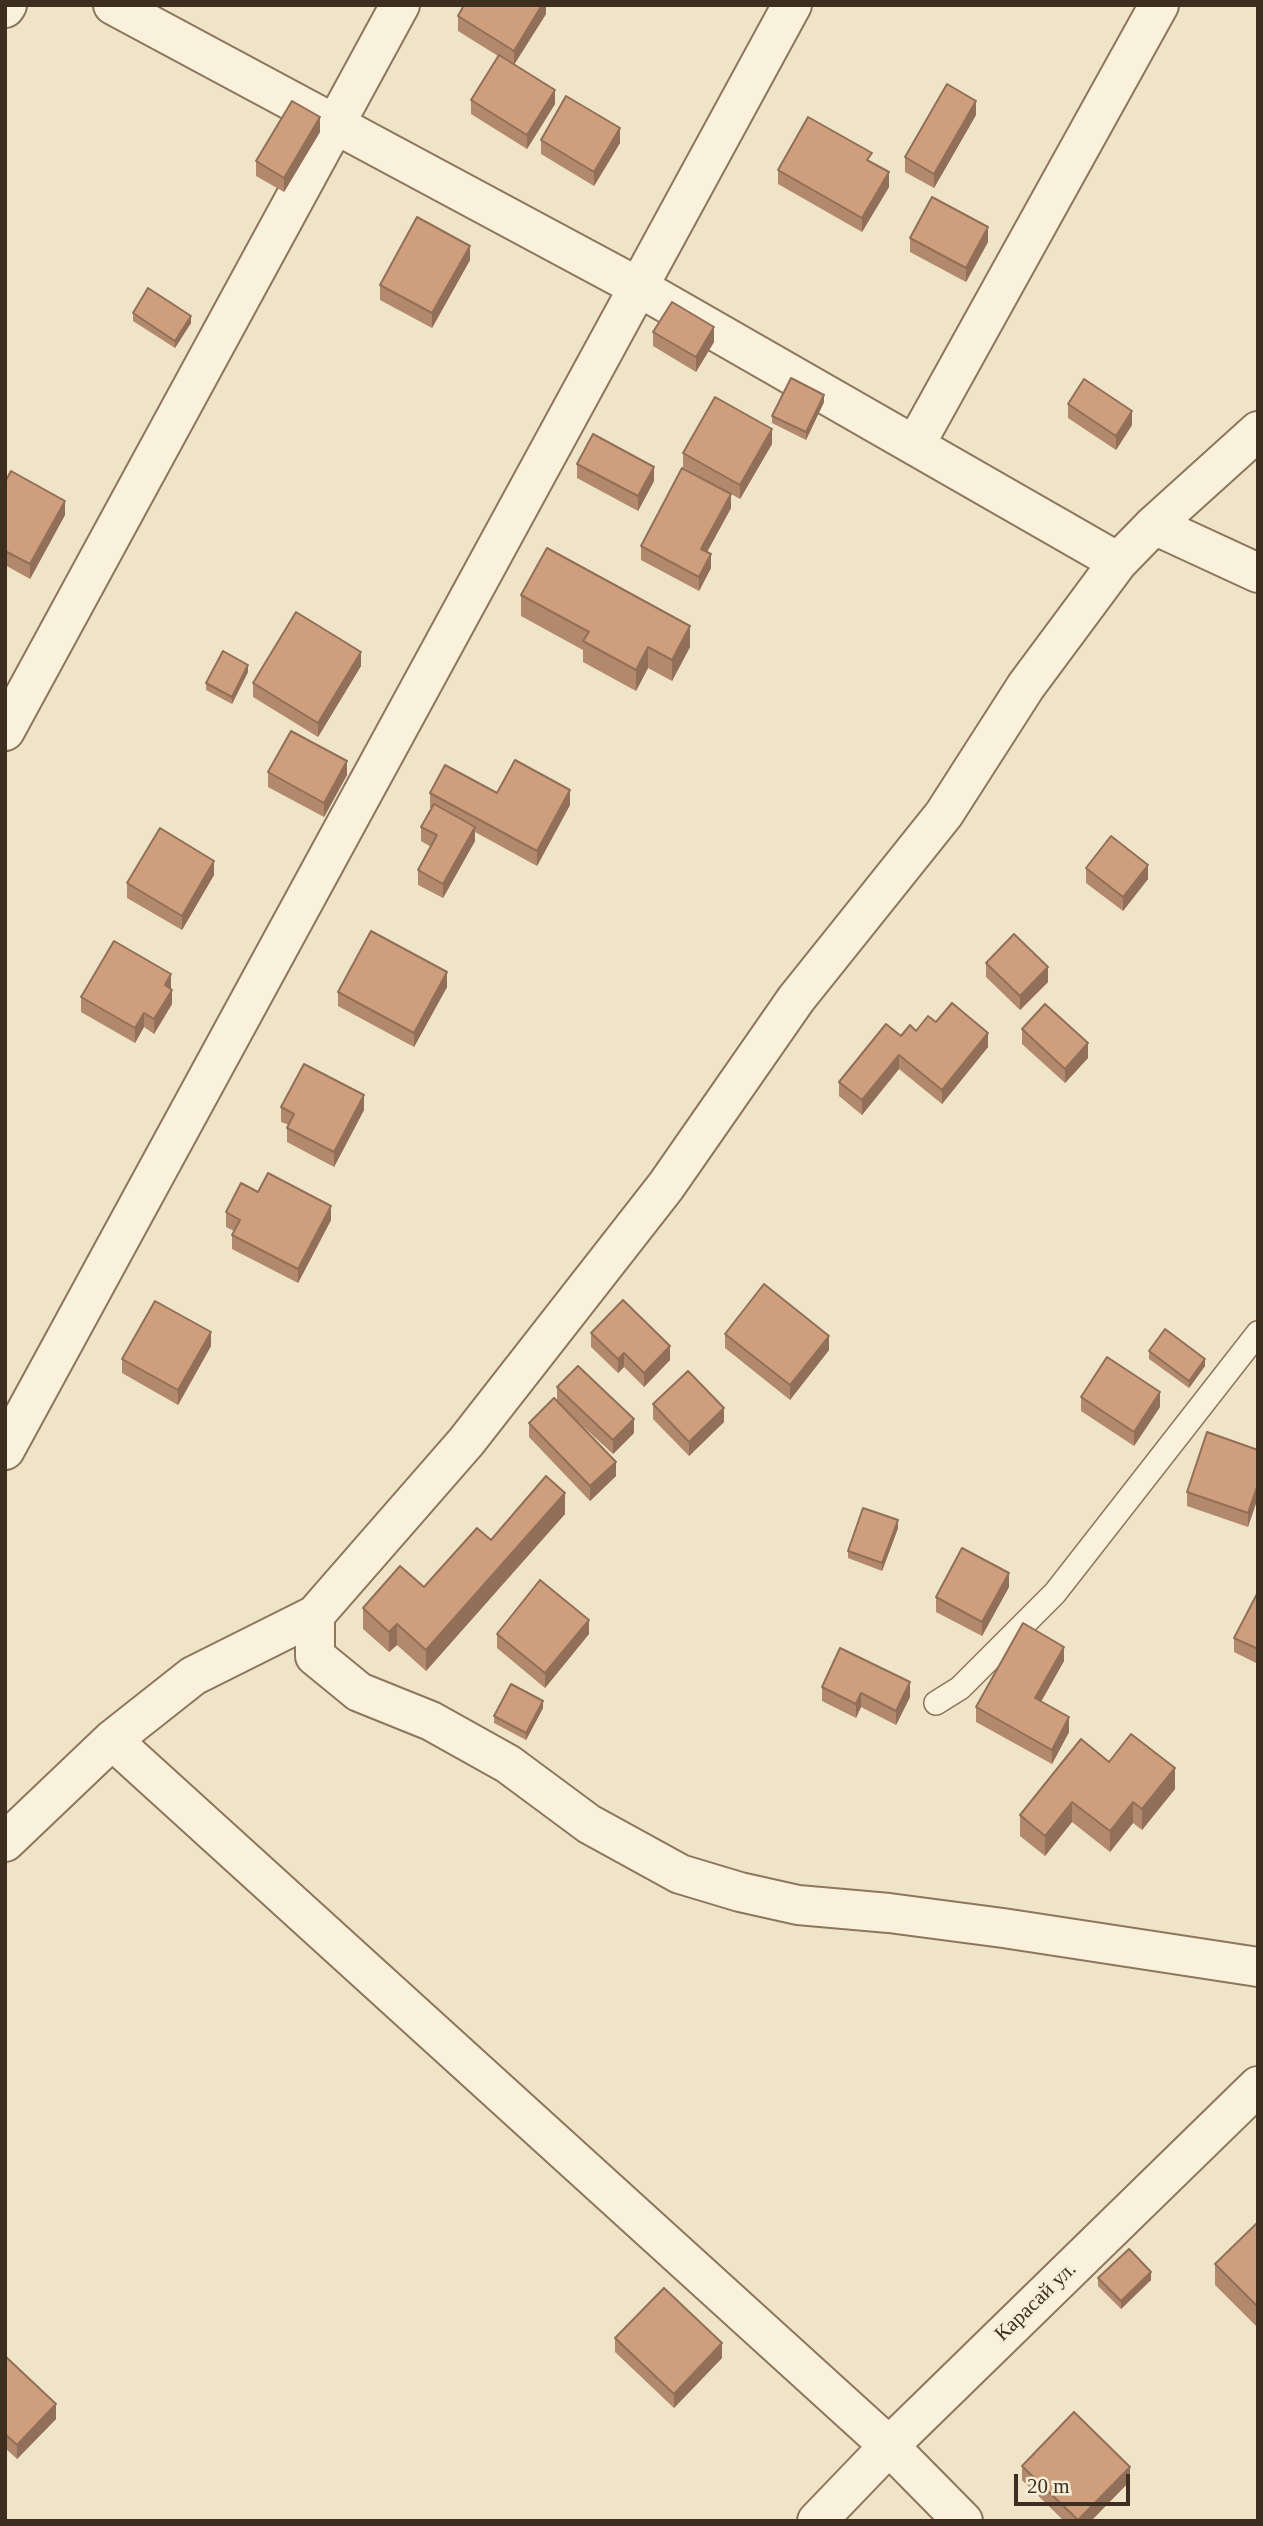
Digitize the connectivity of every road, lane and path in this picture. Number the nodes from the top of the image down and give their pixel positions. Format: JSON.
{"nodes":[{"id":1,"x":113,"y":5,"type":"edge"},
{"id":2,"x":400,"y":5,"type":"edge"},
{"id":3,"x":792,"y":5,"type":"edge"},
{"id":4,"x":1159,"y":5,"type":"edge"},
{"id":5,"x":335,"y":124,"type":"junction"},
{"id":6,"x":640,"y":288,"type":"junction"},
{"id":7,"x":1258,"y":431,"type":"edge"},
{"id":8,"x":915,"y":445,"type":"junction"},
{"id":9,"x":1154,"y":525,"type":"junction"},
{"id":10,"x":1118,"y":562,"type":"junction"},
{"id":11,"x":1258,"y":573,"type":"edge"},
{"id":12,"x":5,"y":731,"type":"edge"},
{"id":13,"x":1258,"y":1333,"type":"edge"},
{"id":14,"x":5,"y":1450,"type":"edge"},
{"id":15,"x":315,"y":1615,"type":"junction"},
{"id":16,"x":936,"y":1703,"type":"dead end"},
{"id":17,"x":112,"y":1740,"type":"junction"},
{"id":18,"x":5,"y":1842,"type":"edge"},
{"id":19,"x":1258,"y":1968,"type":"edge"},
{"id":20,"x":1258,"y":2086,"type":"edge"},
{"id":21,"x":889,"y":2446,"type":"junction"},
{"id":22,"x":817,"y":2521,"type":"edge"},
{"id":23,"x":963,"y":2521,"type":"edge"}],
"edges":[{"from":1,"to":5,"type":"street"},
{"from":2,"to":5,"type":"street"},
{"from":3,"to":6,"type":"street"},
{"from":4,"to":8,"type":"street"},
{"from":5,"to":6,"type":"street"},
{"from":5,"to":12,"type":"street"},
{"from":6,"to":8,"type":"street"},
{"from":6,"to":14,"type":"street"},
{"from":7,"to":9,"type":"street"},
{"from":8,"to":10,"type":"street"},
{"from":9,"to":10,"type":"street"},
{"from":9,"to":11,"type":"street"},
{"from":10,"to":15,"type":"street"},
{"from":13,"to":16,"type":"lane"},
{"from":15,"to":17,"type":"street"},
{"from":15,"to":19,"type":"street"},
{"from":17,"to":18,"type":"street"},
{"from":17,"to":21,"type":"street"},
{"from":20,"to":21,"type":"street","name":"Карасай ул."},
{"from":21,"to":22,"type":"street","name":"Карасай ул."},
{"from":21,"to":23,"type":"street"}]}
